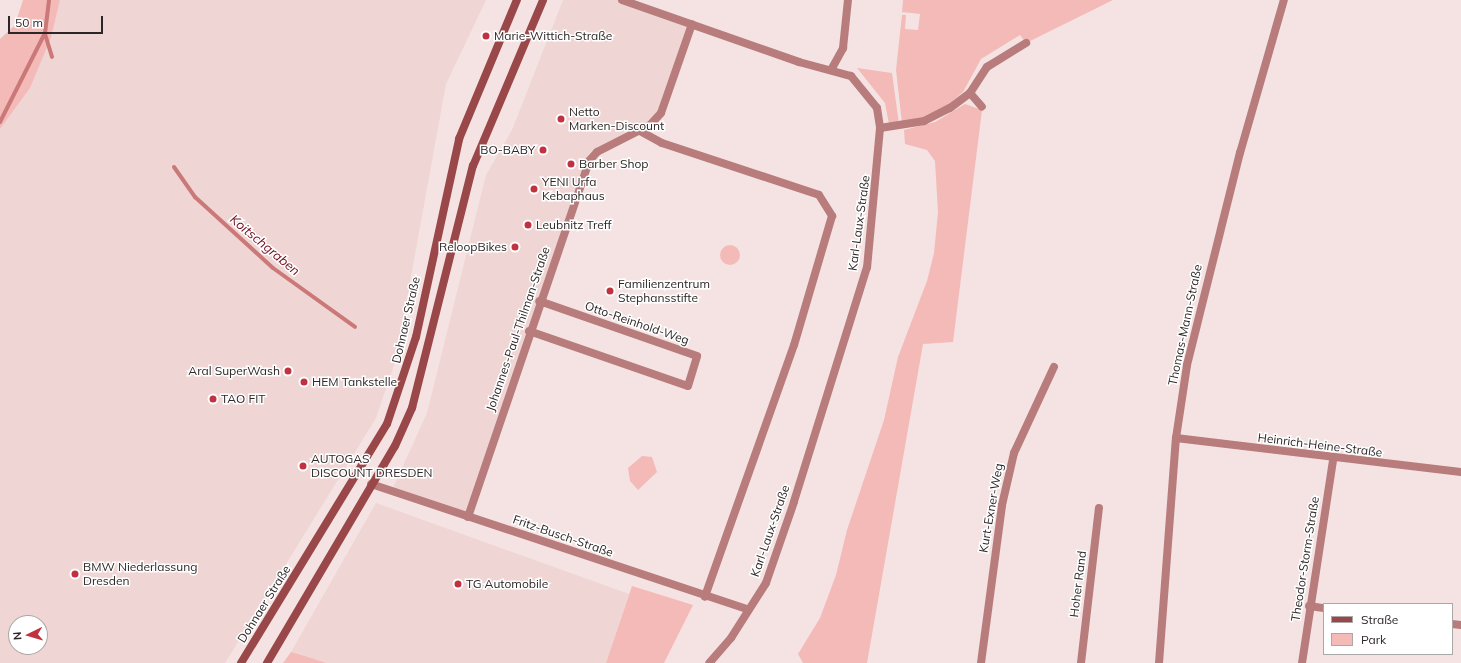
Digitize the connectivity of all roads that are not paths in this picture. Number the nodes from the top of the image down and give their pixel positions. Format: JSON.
{"nodes":[{"id":1,"x":517,"y":0,"type":"edge"},
{"id":2,"x":543,"y":0,"type":"edge"},
{"id":3,"x":622,"y":0,"type":"edge"},
{"id":4,"x":848,"y":0,"type":"edge"},
{"id":5,"x":1284,"y":0,"type":"edge"},
{"id":6,"x":638,"y":3,"type":"edge"},
{"id":7,"x":692,"y":24,"type":"junction"},
{"id":8,"x":1026,"y":43,"type":"dead end"},
{"id":9,"x":831,"y":70,"type":"junction"},
{"id":10,"x":970,"y":93,"type":"junction"},
{"id":11,"x":982,"y":108,"type":"dead end"},
{"id":12,"x":880,"y":128,"type":"junction"},
{"id":13,"x":640,"y":131,"type":"junction"},
{"id":14,"x":539,"y":302,"type":"junction"},
{"id":15,"x":529,"y":331,"type":"junction"},
{"id":16,"x":1054,"y":367,"type":"dead end"},
{"id":17,"x":1176,"y":438,"type":"junction"},
{"id":18,"x":1334,"y":460,"type":"junction"},
{"id":19,"x":1461,"y":472,"type":"edge"},
{"id":20,"x":371,"y":484,"type":"junction"},
{"id":21,"x":1099,"y":508,"type":"dead end"},
{"id":22,"x":468,"y":517,"type":"junction"},
{"id":23,"x":705,"y":597,"type":"junction"},
{"id":24,"x":1309,"y":606,"type":"junction"},
{"id":25,"x":1323,"y":608,"type":"edge"},
{"id":26,"x":747,"y":609,"type":"junction"},
{"id":27,"x":241,"y":663,"type":"edge"},
{"id":28,"x":267,"y":663,"type":"edge"},
{"id":29,"x":709,"y":663,"type":"edge"},
{"id":30,"x":981,"y":663,"type":"edge"},
{"id":31,"x":1081,"y":663,"type":"edge"},
{"id":32,"x":1159,"y":663,"type":"edge"},
{"id":33,"x":1302,"y":663,"type":"edge"}],
"edges":[{"from":1,"to":27,"type":"main road","name":"Dohnaer Straße"},
{"from":2,"to":20,"type":"main road"},
{"from":3,"to":6,"type":"street","name":"Karl-Laux-Straße"},
{"from":4,"to":9,"type":"street"},
{"from":5,"to":17,"type":"street","name":"Thomas-Mann-Straße"},
{"from":6,"to":7,"type":"street","name":"Karl-Laux-Straße"},
{"from":7,"to":9,"type":"street","name":"Karl-Laux-Straße"},
{"from":7,"to":13,"type":"street","name":"Johannes-Paul-Thilman-Straße"},
{"from":8,"to":10,"type":"street"},
{"from":9,"to":12,"type":"street","name":"Karl-Laux-Straße"},
{"from":10,"to":11,"type":"street"},
{"from":10,"to":12,"type":"street"},
{"from":12,"to":26,"type":"street","name":"Karl-Laux-Straße"},
{"from":13,"to":14,"type":"street","name":"Johannes-Paul-Thilman-Straße"},
{"from":13,"to":23,"type":"street"},
{"from":14,"to":15,"type":"street","name":"Johannes-Paul-Thilman-Straße"},
{"from":14,"to":15,"type":"street","name":"Otto-Reinhold-Weg"},
{"from":15,"to":22,"type":"street","name":"Johannes-Paul-Thilman-Straße"},
{"from":16,"to":30,"type":"street","name":"Kurt-Exner-Weg"},
{"from":17,"to":18,"type":"street","name":"Heinrich-Heine-Straße"},
{"from":17,"to":32,"type":"street","name":"Thomas-Mann-Straße"},
{"from":18,"to":19,"type":"street","name":"Heinrich-Heine-Straße"},
{"from":18,"to":24,"type":"street","name":"Theodor-Storm-Straße"},
{"from":20,"to":22,"type":"street","name":"Fritz-Busch-Straße"},
{"from":20,"to":28,"type":"main road"},
{"from":21,"to":31,"type":"street","name":"Hoher Rand"},
{"from":22,"to":23,"type":"street","name":"Fritz-Busch-Straße"},
{"from":23,"to":26,"type":"street","name":"Fritz-Busch-Straße"},
{"from":24,"to":25,"type":"street"},
{"from":24,"to":33,"type":"street","name":"Theodor-Storm-Straße"},
{"from":26,"to":29,"type":"street","name":"Karl-Laux-Straße"}]}
